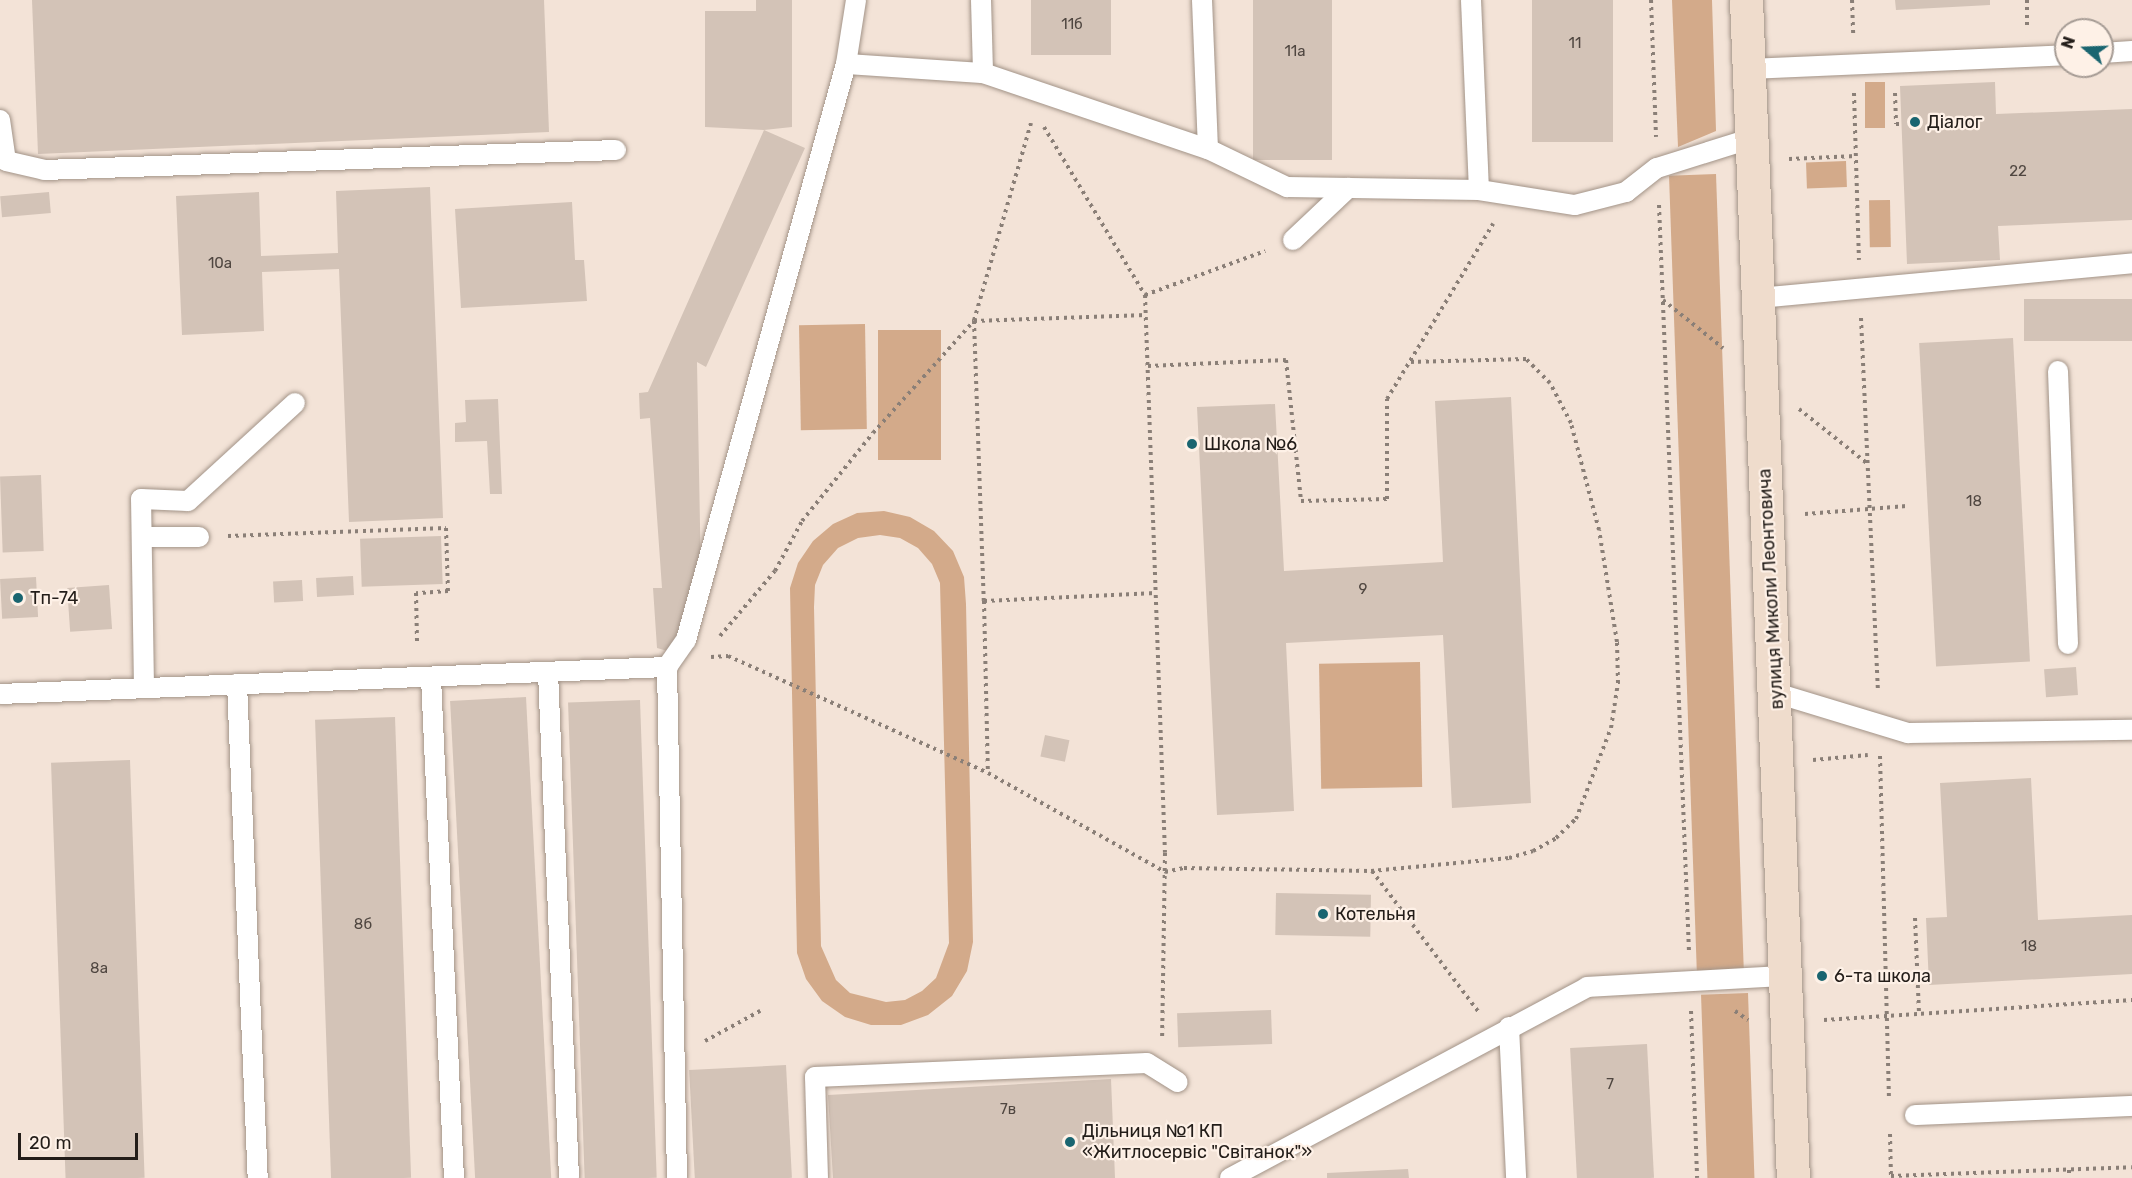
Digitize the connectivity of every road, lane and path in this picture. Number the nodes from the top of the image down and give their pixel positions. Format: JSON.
{"nodes":[{"id":1,"x":856,"y":0,"type":"edge"},
{"id":2,"x":981,"y":0,"type":"edge"},
{"id":3,"x":1202,"y":0,"type":"edge"},
{"id":4,"x":1471,"y":0,"type":"edge"},
{"id":5,"x":1652,"y":0,"type":"edge"},
{"id":6,"x":1746,"y":0,"type":"edge"},
{"id":7,"x":2132,"y":51,"type":"edge"},
{"id":8,"x":2114,"y":52,"type":"edge"},
{"id":9,"x":2054,"y":56,"type":"edge"},
{"id":10,"x":846,"y":64,"type":"junction"},
{"id":11,"x":1749,"y":69,"type":"junction"},
{"id":12,"x":984,"y":73,"type":"junction"},
{"id":13,"x":1030,"y":86,"type":"junction"},
{"id":14,"x":1854,"y":93,"type":"dead end"},
{"id":15,"x":1036,"y":106,"type":"junction"},
{"id":16,"x":0,"y":120,"type":"edge"},
{"id":17,"x":1208,"y":149,"type":"junction"},
{"id":18,"x":616,"y":150,"type":"dead end"},
{"id":19,"x":1753,"y":150,"type":"junction"},
{"id":20,"x":1856,"y":156,"type":"junction"},
{"id":21,"x":1657,"y":168,"type":"junction"},
{"id":22,"x":1348,"y":188,"type":"junction"},
{"id":23,"x":1479,"y":190,"type":"junction"},
{"id":24,"x":1513,"y":195,"type":"junction"},
{"id":25,"x":1293,"y":240,"type":"joint"},
{"id":26,"x":2132,"y":263,"type":"edge"},
{"id":27,"x":1859,"y":287,"type":"junction"},
{"id":28,"x":1145,"y":295,"type":"junction"},
{"id":29,"x":1758,"y":298,"type":"junction"},
{"id":30,"x":1146,"y":315,"type":"junction"},
{"id":31,"x":974,"y":321,"type":"junction"},
{"id":32,"x":1409,"y":362,"type":"junction"},
{"id":33,"x":1148,"y":366,"type":"junction"},
{"id":34,"x":2058,"y":371,"type":"dead end"},
{"id":35,"x":294,"y":403,"type":"dead end"},
{"id":36,"x":1907,"y":506,"type":"dead end"},
{"id":37,"x":1869,"y":508,"type":"junction"},
{"id":38,"x":1805,"y":514,"type":"dead end"},
{"id":39,"x":142,"y":537,"type":"junction"},
{"id":40,"x":199,"y":537,"type":"joint"},
{"id":41,"x":1156,"y":593,"type":"junction"},
{"id":42,"x":984,"y":601,"type":"junction"},
{"id":43,"x":417,"y":642,"type":"dead end"},
{"id":44,"x":713,"y":642,"type":"dead end"},
{"id":45,"x":2068,"y":644,"type":"dead end"},
{"id":46,"x":706,"y":657,"type":"dead end"},
{"id":47,"x":667,"y":667,"type":"junction"},
{"id":48,"x":548,"y":672,"type":"junction"},
{"id":49,"x":430,"y":678,"type":"junction"},
{"id":50,"x":237,"y":684,"type":"junction"},
{"id":51,"x":144,"y":688,"type":"junction"},
{"id":52,"x":1776,"y":693,"type":"junction"},
{"id":53,"x":0,"y":694,"type":"edge"},
{"id":54,"x":1880,"y":725,"type":"junction"},
{"id":55,"x":2132,"y":730,"type":"edge"},
{"id":56,"x":1880,"y":754,"type":"junction"},
{"id":57,"x":1820,"y":759,"type":"dead end"},
{"id":58,"x":988,"y":773,"type":"junction"},
{"id":59,"x":1371,"y":871,"type":"junction"},
{"id":60,"x":1165,"y":872,"type":"junction"},
{"id":61,"x":1915,"y":918,"type":"dead end"},
{"id":62,"x":1786,"y":976,"type":"junction"},
{"id":63,"x":1690,"y":980,"type":"junction"},
{"id":64,"x":2132,"y":1000,"type":"edge"},
{"id":65,"x":760,"y":1011,"type":"dead end"},
{"id":66,"x":1919,"y":1014,"type":"junction"},
{"id":67,"x":1887,"y":1016,"type":"junction"},
{"id":68,"x":1825,"y":1020,"type":"dead end"},
{"id":69,"x":1501,"y":1032,"type":"junction"},
{"id":70,"x":699,"y":1043,"type":"dead end"},
{"id":71,"x":1162,"y":1047,"type":"dead end"},
{"id":72,"x":1178,"y":1082,"type":"dead end"},
{"id":73,"x":2132,"y":1106,"type":"edge"},
{"id":74,"x":1915,"y":1115,"type":"dead end"},
{"id":75,"x":2132,"y":1167,"type":"edge"},
{"id":76,"x":1259,"y":1170,"type":"edge"},
{"id":77,"x":2069,"y":1170,"type":"junction"},
{"id":78,"x":1891,"y":1176,"type":"dead end"},
{"id":79,"x":258,"y":1178,"type":"edge"},
{"id":80,"x":454,"y":1178,"type":"edge"},
{"id":81,"x":568,"y":1178,"type":"edge"},
{"id":82,"x":677,"y":1178,"type":"edge"},
{"id":83,"x":818,"y":1178,"type":"edge"},
{"id":84,"x":1230,"y":1178,"type":"edge"},
{"id":85,"x":1515,"y":1178,"type":"edge"},
{"id":86,"x":1697,"y":1178,"type":"edge"},
{"id":87,"x":1793,"y":1178,"type":"edge"},
{"id":88,"x":2069,"y":1178,"type":"edge"}],
"edges":[{"from":1,"to":10,"type":"lane"},
{"from":2,"to":12,"type":"lane"},
{"from":3,"to":17,"type":"lane"},
{"from":4,"to":23,"type":"lane"},
{"from":5,"to":21,"type":"path"},
{"from":6,"to":11,"type":"street","name":"вулиця Миколи Леонтовича"},
{"from":7,"to":8,"type":"lane"},
{"from":9,"to":11,"type":"lane"},
{"from":10,"to":12,"type":"lane"},
{"from":10,"to":47,"type":"lane"},
{"from":11,"to":19,"type":"street","name":"вулиця Миколи Леонтовича"},
{"from":12,"to":13,"type":"lane"},
{"from":13,"to":15,"type":"path"},
{"from":13,"to":17,"type":"lane"},
{"from":14,"to":20,"type":"path"},
{"from":15,"to":28,"type":"path"},
{"from":15,"to":31,"type":"path"},
{"from":16,"to":18,"type":"lane"},
{"from":17,"to":22,"type":"lane"},
{"from":19,"to":20,"type":"path"},
{"from":19,"to":21,"type":"lane"},
{"from":19,"to":29,"type":"street","name":"вулиця Миколи Леонтовича"},
{"from":20,"to":27,"type":"path"},
{"from":21,"to":24,"type":"lane"},
{"from":21,"to":63,"type":"path"},
{"from":22,"to":23,"type":"lane"},
{"from":22,"to":25,"type":"lane"},
{"from":23,"to":24,"type":"lane"},
{"from":24,"to":32,"type":"path"},
{"from":25,"to":28,"type":"path"},
{"from":26,"to":27,"type":"lane"},
{"from":27,"to":29,"type":"lane"},
{"from":27,"to":37,"type":"path"},
{"from":28,"to":30,"type":"path"},
{"from":29,"to":52,"type":"street","name":"вулиця Миколи Леонтовича"},
{"from":30,"to":31,"type":"path"},
{"from":30,"to":33,"type":"path"},
{"from":31,"to":42,"type":"path"},
{"from":31,"to":44,"type":"path"},
{"from":32,"to":33,"type":"path"},
{"from":32,"to":59,"type":"path"},
{"from":33,"to":41,"type":"path"},
{"from":34,"to":45,"type":"lane"},
{"from":35,"to":39,"type":"lane"},
{"from":36,"to":37,"type":"path"},
{"from":37,"to":38,"type":"path"},
{"from":37,"to":54,"type":"path"},
{"from":39,"to":40,"type":"lane"},
{"from":39,"to":51,"type":"lane"},
{"from":40,"to":43,"type":"path"},
{"from":41,"to":42,"type":"path"},
{"from":41,"to":60,"type":"path"},
{"from":42,"to":58,"type":"path"},
{"from":46,"to":58,"type":"path"},
{"from":47,"to":48,"type":"lane"},
{"from":47,"to":82,"type":"lane"},
{"from":48,"to":49,"type":"lane"},
{"from":48,"to":81,"type":"lane"},
{"from":49,"to":50,"type":"lane"},
{"from":49,"to":80,"type":"lane"},
{"from":50,"to":51,"type":"lane"},
{"from":50,"to":79,"type":"lane"},
{"from":51,"to":53,"type":"lane"},
{"from":52,"to":54,"type":"lane"},
{"from":52,"to":62,"type":"street","name":"вулиця Миколи Леонтовича"},
{"from":54,"to":55,"type":"lane"},
{"from":54,"to":56,"type":"path"},
{"from":56,"to":57,"type":"path"},
{"from":56,"to":67,"type":"path"},
{"from":58,"to":60,"type":"path"},
{"from":59,"to":60,"type":"path"},
{"from":59,"to":69,"type":"path"},
{"from":60,"to":71,"type":"path"},
{"from":61,"to":66,"type":"path"},
{"from":62,"to":63,"type":"lane"},
{"from":62,"to":87,"type":"street","name":"вулиця Миколи Леонтовича"},
{"from":63,"to":69,"type":"lane"},
{"from":63,"to":86,"type":"path"},
{"from":64,"to":66,"type":"path"},
{"from":65,"to":70,"type":"path"},
{"from":66,"to":67,"type":"path"},
{"from":67,"to":68,"type":"path"},
{"from":69,"to":76,"type":"lane"},
{"from":69,"to":85,"type":"lane"},
{"from":72,"to":83,"type":"lane"},
{"from":73,"to":74,"type":"lane"},
{"from":75,"to":77,"type":"path"},
{"from":76,"to":84,"type":"lane"},
{"from":77,"to":78,"type":"path"},
{"from":77,"to":88,"type":"path"}]}
